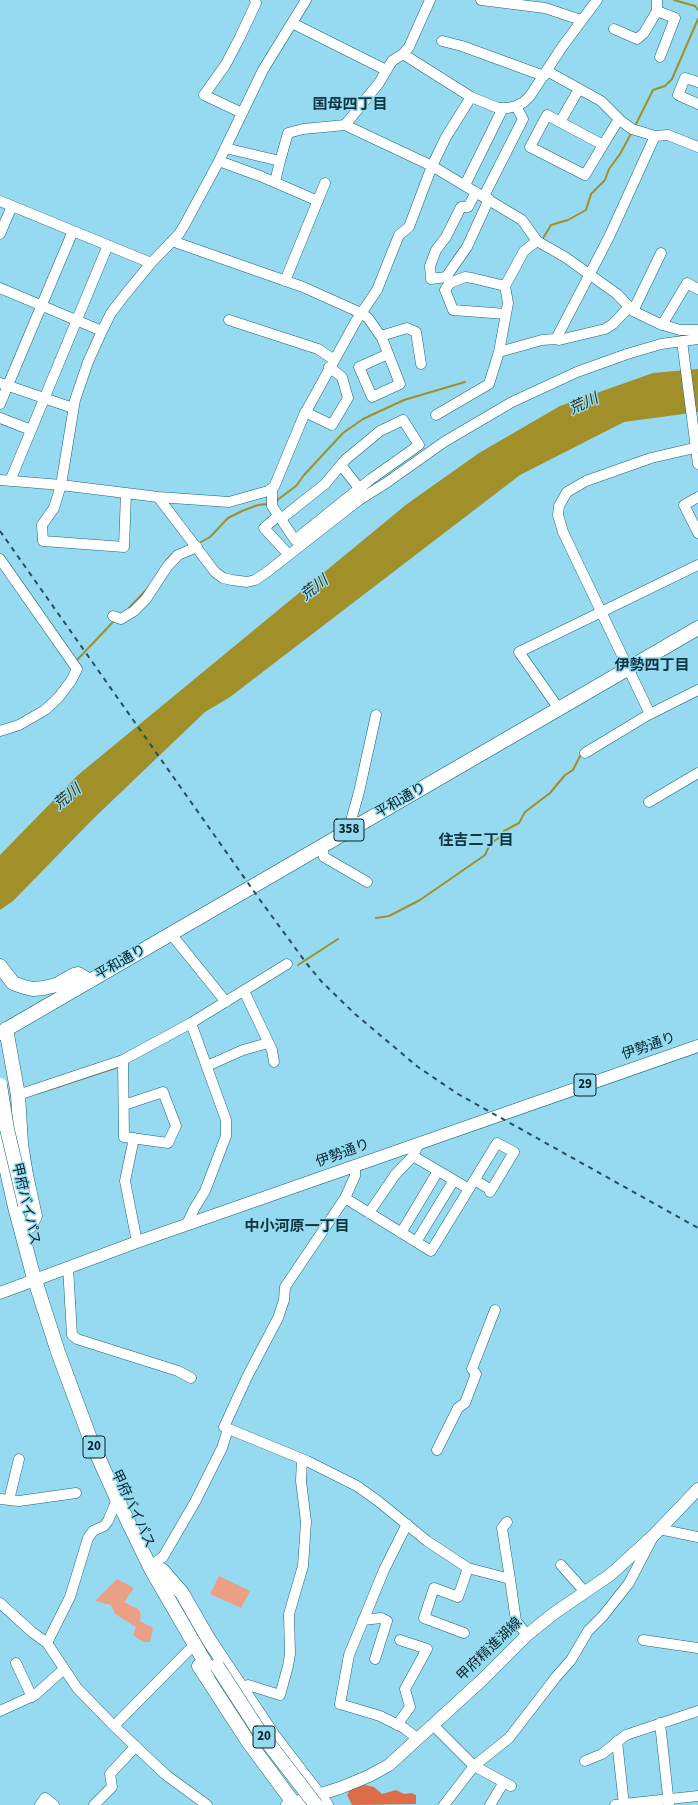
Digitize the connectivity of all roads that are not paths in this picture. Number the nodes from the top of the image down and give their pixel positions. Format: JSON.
{"nodes":[{"id":1,"x":255,"y":0,"type":"edge"},
{"id":2,"x":306,"y":0,"type":"edge"},
{"id":3,"x":430,"y":0,"type":"edge"},
{"id":4,"x":481,"y":0,"type":"edge"},
{"id":5,"x":597,"y":0,"type":"edge"},
{"id":6,"x":657,"y":0,"type":"edge"},
{"id":7,"x":657,"y":11,"type":"junction"},
{"id":8,"x":581,"y":20,"type":"junction"},
{"id":9,"x":292,"y":23,"type":"junction"},
{"id":10,"x":614,"y":29,"type":"dead end"},
{"id":11,"x":442,"y":41,"type":"dead end"},
{"id":12,"x":403,"y":54,"type":"junction"},
{"id":13,"x":660,"y":57,"type":"dead end"},
{"id":14,"x":386,"y":70,"type":"junction"},
{"id":15,"x":546,"y":73,"type":"junction"},
{"id":16,"x":698,"y":82,"type":"edge"},
{"id":17,"x":579,"y":89,"type":"junction"},
{"id":18,"x":471,"y":97,"type":"junction"},
{"id":19,"x":698,"y":104,"type":"edge"},
{"id":20,"x":516,"y":106,"type":"junction"},
{"id":21,"x":503,"y":108,"type":"junction"},
{"id":22,"x":242,"y":113,"type":"junction"},
{"id":23,"x":619,"y":119,"type":"junction"},
{"id":24,"x":560,"y":122,"type":"junction"},
{"id":25,"x":344,"y":125,"type":"junction"},
{"id":26,"x":655,"y":136,"type":"junction"},
{"id":27,"x":603,"y":145,"type":"junction"},
{"id":28,"x":698,"y":147,"type":"edge"},
{"id":29,"x":225,"y":148,"type":"junction"},
{"id":30,"x":219,"y":161,"type":"junction"},
{"id":31,"x":280,"y":161,"type":"junction"},
{"id":32,"x":432,"y":166,"type":"junction"},
{"id":33,"x":275,"y":182,"type":"junction"},
{"id":34,"x":326,"y":183,"type":"dead end"},
{"id":35,"x":465,"y":185,"type":"junction"},
{"id":36,"x":483,"y":195,"type":"junction"},
{"id":37,"x":0,"y":200,"type":"edge"},
{"id":38,"x":318,"y":201,"type":"junction"},
{"id":39,"x":12,"y":206,"type":"junction"},
{"id":40,"x":73,"y":231,"type":"junction"},
{"id":41,"x":0,"y":234,"type":"edge"},
{"id":42,"x":172,"y":241,"type":"junction"},
{"id":43,"x":540,"y":243,"type":"junction"},
{"id":44,"x":108,"y":246,"type":"junction"},
{"id":45,"x":660,"y":253,"type":"dead end"},
{"id":46,"x":151,"y":263,"type":"junction"},
{"id":47,"x":588,"y":274,"type":"junction"},
{"id":48,"x":448,"y":280,"type":"junction"},
{"id":49,"x":285,"y":281,"type":"junction"},
{"id":50,"x":505,"y":286,"type":"junction"},
{"id":51,"x":0,"y":288,"type":"edge"},
{"id":52,"x":698,"y":289,"type":"edge"},
{"id":53,"x":41,"y":306,"type":"junction"},
{"id":54,"x":631,"y":309,"type":"junction"},
{"id":55,"x":361,"y":313,"type":"junction"},
{"id":56,"x":506,"y":314,"type":"junction"},
{"id":57,"x":229,"y":320,"type":"dead end"},
{"id":58,"x":77,"y":321,"type":"junction"},
{"id":59,"x":662,"y":325,"type":"junction"},
{"id":60,"x":698,"y":330,"type":"edge"},
{"id":61,"x":102,"y":331,"type":"junction"},
{"id":62,"x":381,"y":336,"type":"junction"},
{"id":63,"x":698,"y":338,"type":"edge"},
{"id":64,"x":556,"y":339,"type":"junction"},
{"id":65,"x":682,"y":344,"type":"junction"},
{"id":66,"x":501,"y":351,"type":"junction"},
{"id":67,"x":388,"y":354,"type":"junction"},
{"id":68,"x":331,"y":363,"type":"junction"},
{"id":69,"x":421,"y":364,"type":"dead end"},
{"id":70,"x":4,"y":384,"type":"edge"},
{"id":71,"x":44,"y":398,"type":"junction"},
{"id":72,"x":0,"y":404,"type":"edge"},
{"id":73,"x":73,"y":408,"type":"junction"},
{"id":74,"x":305,"y":412,"type":"junction"},
{"id":75,"x":436,"y":415,"type":"dead end"},
{"id":76,"x":0,"y":418,"type":"edge"},
{"id":77,"x":31,"y":430,"type":"junction"},
{"id":78,"x":697,"y":451,"type":"edge"},
{"id":79,"x":341,"y":465,"type":"junction"},
{"id":80,"x":5,"y":481,"type":"edge"},
{"id":81,"x":61,"y":485,"type":"junction"},
{"id":82,"x":359,"y":488,"type":"junction"},
{"id":83,"x":126,"y":493,"type":"junction"},
{"id":84,"x":158,"y":497,"type":"junction"},
{"id":85,"x":272,"y":497,"type":"junction"},
{"id":86,"x":698,"y":497,"type":"edge"},
{"id":87,"x":280,"y":518,"type":"junction"},
{"id":88,"x":698,"y":534,"type":"edge"},
{"id":89,"x":197,"y":547,"type":"junction"},
{"id":90,"x":289,"y":555,"type":"junction"},
{"id":91,"x":1,"y":564,"type":"edge"},
{"id":92,"x":698,"y":566,"type":"edge"},
{"id":93,"x":602,"y":611,"type":"junction"},
{"id":94,"x":113,"y":616,"type":"dead end"},
{"id":95,"x":698,"y":628,"type":"edge"},
{"id":96,"x":628,"y":669,"type":"junction"},
{"id":97,"x":698,"y":690,"type":"edge"},
{"id":98,"x":559,"y":709,"type":"junction"},
{"id":99,"x":650,"y":714,"type":"junction"},
{"id":100,"x":376,"y":715,"type":"dead end"},
{"id":101,"x":0,"y":731,"type":"edge"},
{"id":102,"x":585,"y":753,"type":"dead end"},
{"id":103,"x":698,"y":773,"type":"edge"},
{"id":104,"x":649,"y":802,"type":"dead end"},
{"id":105,"x":355,"y":827,"type":"junction"},
{"id":106,"x":322,"y":846,"type":"junction"},
{"id":107,"x":367,"y":882,"type":"dead end"},
{"id":108,"x":171,"y":934,"type":"junction"},
{"id":109,"x":287,"y":964,"type":"dead end"},
{"id":110,"x":0,"y":966,"type":"edge"},
{"id":111,"x":90,"y":981,"type":"junction"},
{"id":112,"x":244,"y":991,"type":"junction"},
{"id":113,"x":226,"y":1002,"type":"junction"},
{"id":114,"x":191,"y":1023,"type":"junction"},
{"id":115,"x":3,"y":1031,"type":"edge"},
{"id":116,"x":268,"y":1043,"type":"junction"},
{"id":117,"x":698,"y":1046,"type":"edge"},
{"id":118,"x":123,"y":1060,"type":"junction"},
{"id":119,"x":274,"y":1062,"type":"dead end"},
{"id":120,"x":207,"y":1066,"type":"junction"},
{"id":121,"x":0,"y":1086,"type":"edge"},
{"id":122,"x":18,"y":1095,"type":"junction"},
{"id":123,"x":124,"y":1106,"type":"junction"},
{"id":124,"x":134,"y":1138,"type":"junction"},
{"id":125,"x":0,"y":1140,"type":"edge"},
{"id":126,"x":419,"y":1143,"type":"junction"},
{"id":127,"x":413,"y":1156,"type":"junction"},
{"id":128,"x":355,"y":1166,"type":"junction"},
{"id":129,"x":438,"y":1171,"type":"junction"},
{"id":130,"x":454,"y":1180,"type":"junction"},
{"id":131,"x":0,"y":1184,"type":"edge"},
{"id":132,"x":472,"y":1184,"type":"junction"},
{"id":133,"x":345,"y":1198,"type":"junction"},
{"id":134,"x":20,"y":1206,"type":"junction"},
{"id":135,"x":369,"y":1213,"type":"junction"},
{"id":136,"x":187,"y":1224,"type":"junction"},
{"id":137,"x":30,"y":1226,"type":"junction"},
{"id":138,"x":401,"y":1232,"type":"junction"},
{"id":139,"x":137,"y":1242,"type":"junction"},
{"id":140,"x":416,"y":1242,"type":"junction"},
{"id":141,"x":68,"y":1267,"type":"junction"},
{"id":142,"x":36,"y":1275,"type":"junction"},
{"id":143,"x":0,"y":1293,"type":"edge"},
{"id":144,"x":495,"y":1310,"type":"dead end"},
{"id":145,"x":191,"y":1378,"type":"dead end"},
{"id":146,"x":228,"y":1429,"type":"junction"},
{"id":147,"x":437,"y":1450,"type":"dead end"},
{"id":148,"x":19,"y":1459,"type":"dead end"},
{"id":149,"x":302,"y":1459,"type":"junction"},
{"id":150,"x":698,"y":1489,"type":"edge"},
{"id":151,"x":76,"y":1493,"type":"dead end"},
{"id":152,"x":117,"y":1499,"type":"junction"},
{"id":153,"x":5,"y":1500,"type":"edge"},
{"id":154,"x":507,"y":1522,"type":"dead end"},
{"id":155,"x":407,"y":1524,"type":"junction"},
{"id":156,"x":657,"y":1532,"type":"junction"},
{"id":157,"x":698,"y":1536,"type":"edge"},
{"id":158,"x":159,"y":1565,"type":"junction"},
{"id":159,"x":561,"y":1565,"type":"dead end"},
{"id":160,"x":468,"y":1568,"type":"junction"},
{"id":161,"x":510,"y":1580,"type":"junction"},
{"id":162,"x":159,"y":1584,"type":"junction"},
{"id":163,"x":585,"y":1592,"type":"junction"},
{"id":164,"x":0,"y":1603,"type":"edge"},
{"id":165,"x":362,"y":1620,"type":"junction"},
{"id":166,"x":464,"y":1632,"type":"dead end"},
{"id":167,"x":527,"y":1635,"type":"junction"},
{"id":168,"x":400,"y":1640,"type":"dead end"},
{"id":169,"x":643,"y":1640,"type":"dead end"},
{"id":170,"x":47,"y":1643,"type":"junction"},
{"id":171,"x":698,"y":1648,"type":"edge"},
{"id":172,"x":189,"y":1650,"type":"junction"},
{"id":173,"x":375,"y":1659,"type":"dead end"},
{"id":174,"x":16,"y":1663,"type":"dead end"},
{"id":175,"x":64,"y":1669,"type":"junction"},
{"id":176,"x":214,"y":1669,"type":"junction"},
{"id":177,"x":240,"y":1687,"type":"junction"},
{"id":178,"x":32,"y":1697,"type":"junction"},
{"id":179,"x":0,"y":1711,"type":"edge"},
{"id":180,"x":698,"y":1711,"type":"edge"},
{"id":181,"x":660,"y":1723,"type":"junction"},
{"id":182,"x":433,"y":1724,"type":"junction"},
{"id":183,"x":397,"y":1725,"type":"junction"},
{"id":184,"x":114,"y":1726,"type":"junction"},
{"id":185,"x":418,"y":1739,"type":"junction"},
{"id":186,"x":617,"y":1741,"type":"junction"},
{"id":187,"x":136,"y":1746,"type":"junction"},
{"id":188,"x":585,"y":1761,"type":"dead end"},
{"id":189,"x":474,"y":1766,"type":"junction"},
{"id":190,"x":698,"y":1796,"type":"edge"},
{"id":191,"x":320,"y":1802,"type":"edge"},
{"id":192,"x":668,"y":1802,"type":"edge"},
{"id":193,"x":295,"y":1804,"type":"edge"},
{"id":194,"x":40,"y":1805,"type":"edge"},
{"id":195,"x":54,"y":1805,"type":"edge"},
{"id":196,"x":94,"y":1805,"type":"edge"},
{"id":197,"x":207,"y":1805,"type":"edge"},
{"id":198,"x":444,"y":1805,"type":"edge"},
{"id":199,"x":490,"y":1805,"type":"edge"},
{"id":200,"x":621,"y":1805,"type":"edge"}],
"edges":[{"from":1,"to":22,"type":"street"},
{"from":2,"to":9,"type":"street"},
{"from":3,"to":12,"type":"street"},
{"from":4,"to":8,"type":"street"},
{"from":5,"to":8,"type":"street"},
{"from":6,"to":7,"type":"street"},
{"from":7,"to":10,"type":"street"},
{"from":7,"to":13,"type":"street"},
{"from":8,"to":15,"type":"street"},
{"from":9,"to":14,"type":"street"},
{"from":9,"to":22,"type":"street"},
{"from":11,"to":15,"type":"street"},
{"from":12,"to":14,"type":"street"},
{"from":12,"to":18,"type":"street"},
{"from":14,"to":25,"type":"street"},
{"from":15,"to":17,"type":"street"},
{"from":15,"to":20,"type":"street"},
{"from":16,"to":19,"type":"street"},
{"from":17,"to":23,"type":"street"},
{"from":17,"to":24,"type":"street"},
{"from":18,"to":21,"type":"street"},
{"from":18,"to":32,"type":"street"},
{"from":20,"to":21,"type":"street"},
{"from":20,"to":36,"type":"street"},
{"from":21,"to":35,"type":"street"},
{"from":22,"to":29,"type":"street"},
{"from":23,"to":26,"type":"street"},
{"from":23,"to":27,"type":"street"},
{"from":24,"to":27,"type":"street"},
{"from":24,"to":27,"type":"street"},
{"from":25,"to":31,"type":"street"},
{"from":25,"to":32,"type":"street"},
{"from":26,"to":28,"type":"street"},
{"from":26,"to":47,"type":"street"},
{"from":29,"to":30,"type":"street"},
{"from":29,"to":31,"type":"street"},
{"from":30,"to":33,"type":"street"},
{"from":30,"to":42,"type":"street"},
{"from":31,"to":33,"type":"street"},
{"from":32,"to":35,"type":"street"},
{"from":32,"to":55,"type":"street"},
{"from":33,"to":38,"type":"street"},
{"from":34,"to":38,"type":"street"},
{"from":35,"to":36,"type":"street"},
{"from":36,"to":43,"type":"street"},
{"from":36,"to":48,"type":"street"},
{"from":36,"to":48,"type":"street"},
{"from":37,"to":39,"type":"street"},
{"from":38,"to":49,"type":"street"},
{"from":39,"to":40,"type":"street"},
{"from":39,"to":41,"type":"street"},
{"from":40,"to":44,"type":"street"},
{"from":40,"to":53,"type":"street"},
{"from":42,"to":46,"type":"street"},
{"from":42,"to":49,"type":"street"},
{"from":43,"to":47,"type":"street"},
{"from":43,"to":50,"type":"street"},
{"from":44,"to":46,"type":"street"},
{"from":44,"to":58,"type":"street"},
{"from":45,"to":54,"type":"street"},
{"from":46,"to":61,"type":"street"},
{"from":47,"to":54,"type":"street"},
{"from":47,"to":64,"type":"street"},
{"from":48,"to":50,"type":"street"},
{"from":48,"to":56,"type":"street"},
{"from":49,"to":55,"type":"street"},
{"from":50,"to":56,"type":"street"},
{"from":51,"to":53,"type":"street"},
{"from":52,"to":59,"type":"street"},
{"from":53,"to":58,"type":"street"},
{"from":53,"to":70,"type":"street"},
{"from":54,"to":59,"type":"street"},
{"from":54,"to":64,"type":"street"},
{"from":55,"to":62,"type":"street"},
{"from":55,"to":68,"type":"street"},
{"from":56,"to":66,"type":"street"},
{"from":57,"to":68,"type":"street"},
{"from":58,"to":61,"type":"street"},
{"from":58,"to":71,"type":"street"},
{"from":59,"to":60,"type":"street"},
{"from":61,"to":73,"type":"street"},
{"from":62,"to":67,"type":"street"},
{"from":62,"to":69,"type":"street"},
{"from":63,"to":65,"type":"street"},
{"from":64,"to":66,"type":"street"},
{"from":65,"to":78,"type":"street"},
{"from":65,"to":90,"type":"street"},
{"from":66,"to":75,"type":"street"},
{"from":67,"to":67,"type":"street"},
{"from":68,"to":74,"type":"street"},
{"from":68,"to":74,"type":"street"},
{"from":70,"to":71,"type":"street"},
{"from":70,"to":72,"type":"street"},
{"from":71,"to":73,"type":"street"},
{"from":71,"to":77,"type":"street"},
{"from":73,"to":81,"type":"street"},
{"from":74,"to":85,"type":"street"},
{"from":76,"to":77,"type":"street"},
{"from":77,"to":80,"type":"street"},
{"from":78,"to":93,"type":"street"},
{"from":79,"to":82,"type":"street"},
{"from":79,"to":82,"type":"street"},
{"from":79,"to":87,"type":"street"},
{"from":80,"to":81,"type":"street"},
{"from":81,"to":83,"type":"street"},
{"from":81,"to":83,"type":"street"},
{"from":82,"to":87,"type":"street"},
{"from":83,"to":84,"type":"street"},
{"from":84,"to":85,"type":"street"},
{"from":84,"to":89,"type":"street"},
{"from":85,"to":87,"type":"street"},
{"from":86,"to":88,"type":"street"},
{"from":87,"to":90,"type":"street"},
{"from":89,"to":90,"type":"street"},
{"from":89,"to":94,"type":"street"},
{"from":91,"to":101,"type":"street"},
{"from":92,"to":93,"type":"street"},
{"from":93,"to":96,"type":"street"},
{"from":93,"to":98,"type":"street"},
{"from":95,"to":96,"type":"highway","name":"平和通り","number":"358"},
{"from":96,"to":98,"type":"highway","name":"平和通り","number":"358"},
{"from":96,"to":99,"type":"street"},
{"from":97,"to":99,"type":"street"},
{"from":98,"to":105,"type":"highway","name":"平和通り","number":"358"},
{"from":99,"to":102,"type":"street"},
{"from":100,"to":105,"type":"street"},
{"from":103,"to":104,"type":"street"},
{"from":105,"to":106,"type":"highway","name":"平和通り","number":"358"},
{"from":106,"to":107,"type":"street"},
{"from":106,"to":108,"type":"highway","name":"平和通り","number":"358"},
{"from":108,"to":111,"type":"highway","name":"平和通り","number":"358"},
{"from":108,"to":113,"type":"street"},
{"from":109,"to":112,"type":"street"},
{"from":110,"to":111,"type":"highway"},
{"from":111,"to":115,"type":"highway","name":"平和通り","number":"358"},
{"from":112,"to":113,"type":"street"},
{"from":112,"to":116,"type":"street"},
{"from":113,"to":114,"type":"street"},
{"from":114,"to":118,"type":"street"},
{"from":114,"to":120,"type":"street"},
{"from":115,"to":122,"type":"highway"},
{"from":116,"to":119,"type":"street"},
{"from":116,"to":120,"type":"street"},
{"from":117,"to":126,"type":"main road","name":"伊勢通り","number":"29"},
{"from":118,"to":122,"type":"street"},
{"from":118,"to":123,"type":"street"},
{"from":120,"to":136,"type":"street"},
{"from":121,"to":134,"type":"highway","name":"甲府バイパス","number":"20","bridge":true},
{"from":122,"to":137,"type":"highway"},
{"from":123,"to":124,"type":"street"},
{"from":123,"to":124,"type":"street"},
{"from":124,"to":139,"type":"street"},
{"from":125,"to":134,"type":"highway","name":"甲府バイパス","number":"20"},
{"from":126,"to":127,"type":"street"},
{"from":126,"to":128,"type":"main road","name":"伊勢通り","number":"29"},
{"from":127,"to":129,"type":"street"},
{"from":127,"to":135,"type":"street"},
{"from":128,"to":133,"type":"street"},
{"from":128,"to":136,"type":"main road","name":"伊勢通り","number":"29"},
{"from":129,"to":130,"type":"street"},
{"from":129,"to":138,"type":"street"},
{"from":130,"to":132,"type":"street"},
{"from":130,"to":140,"type":"street"},
{"from":131,"to":142,"type":"highway"},
{"from":132,"to":132,"type":"street"},
{"from":132,"to":140,"type":"street"},
{"from":133,"to":135,"type":"street"},
{"from":133,"to":146,"type":"street"},
{"from":134,"to":137,"type":"highway","name":"甲府バイパス","number":"20"},
{"from":134,"to":142,"type":"highway","name":"甲府バイパス","number":"20"},
{"from":135,"to":138,"type":"street"},
{"from":136,"to":139,"type":"main road","name":"伊勢通り","number":"29"},
{"from":137,"to":142,"type":"highway","name":"甲府バイパス","number":"20"},
{"from":138,"to":140,"type":"street"},
{"from":139,"to":141,"type":"main road","name":"伊勢通り","number":"29"},
{"from":141,"to":142,"type":"main road","name":"伊勢通り","number":"29"},
{"from":141,"to":145,"type":"street"},
{"from":142,"to":143,"type":"main road","name":"伊勢通り","number":"29"},
{"from":142,"to":152,"type":"highway","name":"甲府バイパス","number":"20"},
{"from":142,"to":158,"type":"highway","name":"甲府バイパス","number":"20"},
{"from":144,"to":147,"type":"street"},
{"from":146,"to":149,"type":"street"},
{"from":146,"to":158,"type":"street"},
{"from":148,"to":153,"type":"street"},
{"from":149,"to":155,"type":"street"},
{"from":149,"to":177,"type":"street"},
{"from":150,"to":156,"type":"main road","name":"甲府精進湖線"},
{"from":151,"to":153,"type":"street"},
{"from":152,"to":162,"type":"highway","name":"甲府バイパス","number":"20"},
{"from":152,"to":170,"type":"street"},
{"from":154,"to":161,"type":"street"},
{"from":155,"to":160,"type":"street"},
{"from":155,"to":165,"type":"street"},
{"from":156,"to":157,"type":"street"},
{"from":156,"to":163,"type":"main road","name":"甲府精進湖線"},
{"from":156,"to":189,"type":"street"},
{"from":158,"to":176,"type":"highway","name":"甲府バイパス","number":"20"},
{"from":158,"to":177,"type":"highway"},
{"from":159,"to":163,"type":"street"},
{"from":160,"to":161,"type":"street"},
{"from":160,"to":166,"type":"street"},
{"from":161,"to":167,"type":"street"},
{"from":162,"to":172,"type":"highway"},
{"from":162,"to":176,"type":"highway","name":"甲府バイパス","number":"20"},
{"from":163,"to":167,"type":"main road","name":"甲府精進湖線"},
{"from":164,"to":170,"type":"street"},
{"from":165,"to":173,"type":"street"},
{"from":165,"to":183,"type":"street"},
{"from":167,"to":182,"type":"main road","name":"甲府精進湖線"},
{"from":168,"to":183,"type":"street"},
{"from":169,"to":171,"type":"street"},
{"from":170,"to":175,"type":"street"},
{"from":172,"to":184,"type":"street"},
{"from":172,"to":193,"type":"highway"},
{"from":174,"to":178,"type":"street"},
{"from":175,"to":178,"type":"street"},
{"from":175,"to":184,"type":"street"},
{"from":176,"to":191,"type":"highway","name":"甲府バイパス","number":"20","bridge":true},
{"from":176,"to":193,"type":"highway","name":"甲府バイパス","number":"20"},
{"from":177,"to":191,"type":"highway"},
{"from":178,"to":179,"type":"street"},
{"from":180,"to":181,"type":"street"},
{"from":181,"to":186,"type":"street"},
{"from":181,"to":192,"type":"street"},
{"from":182,"to":185,"type":"main road","name":"甲府精進湖線"},
{"from":182,"to":189,"type":"street"},
{"from":183,"to":185,"type":"street"},
{"from":184,"to":187,"type":"street"},
{"from":185,"to":191,"type":"main road","name":"甲府精進湖線"},
{"from":186,"to":188,"type":"street"},
{"from":186,"to":200,"type":"street"},
{"from":187,"to":196,"type":"street"},
{"from":187,"to":197,"type":"street"},
{"from":189,"to":198,"type":"street"},
{"from":189,"to":199,"type":"street"},
{"from":190,"to":192,"type":"street"},
{"from":191,"to":193,"type":"main road","name":"甲府精進湖線"},
{"from":192,"to":200,"type":"street"},
{"from":194,"to":195,"type":"street"}]}
